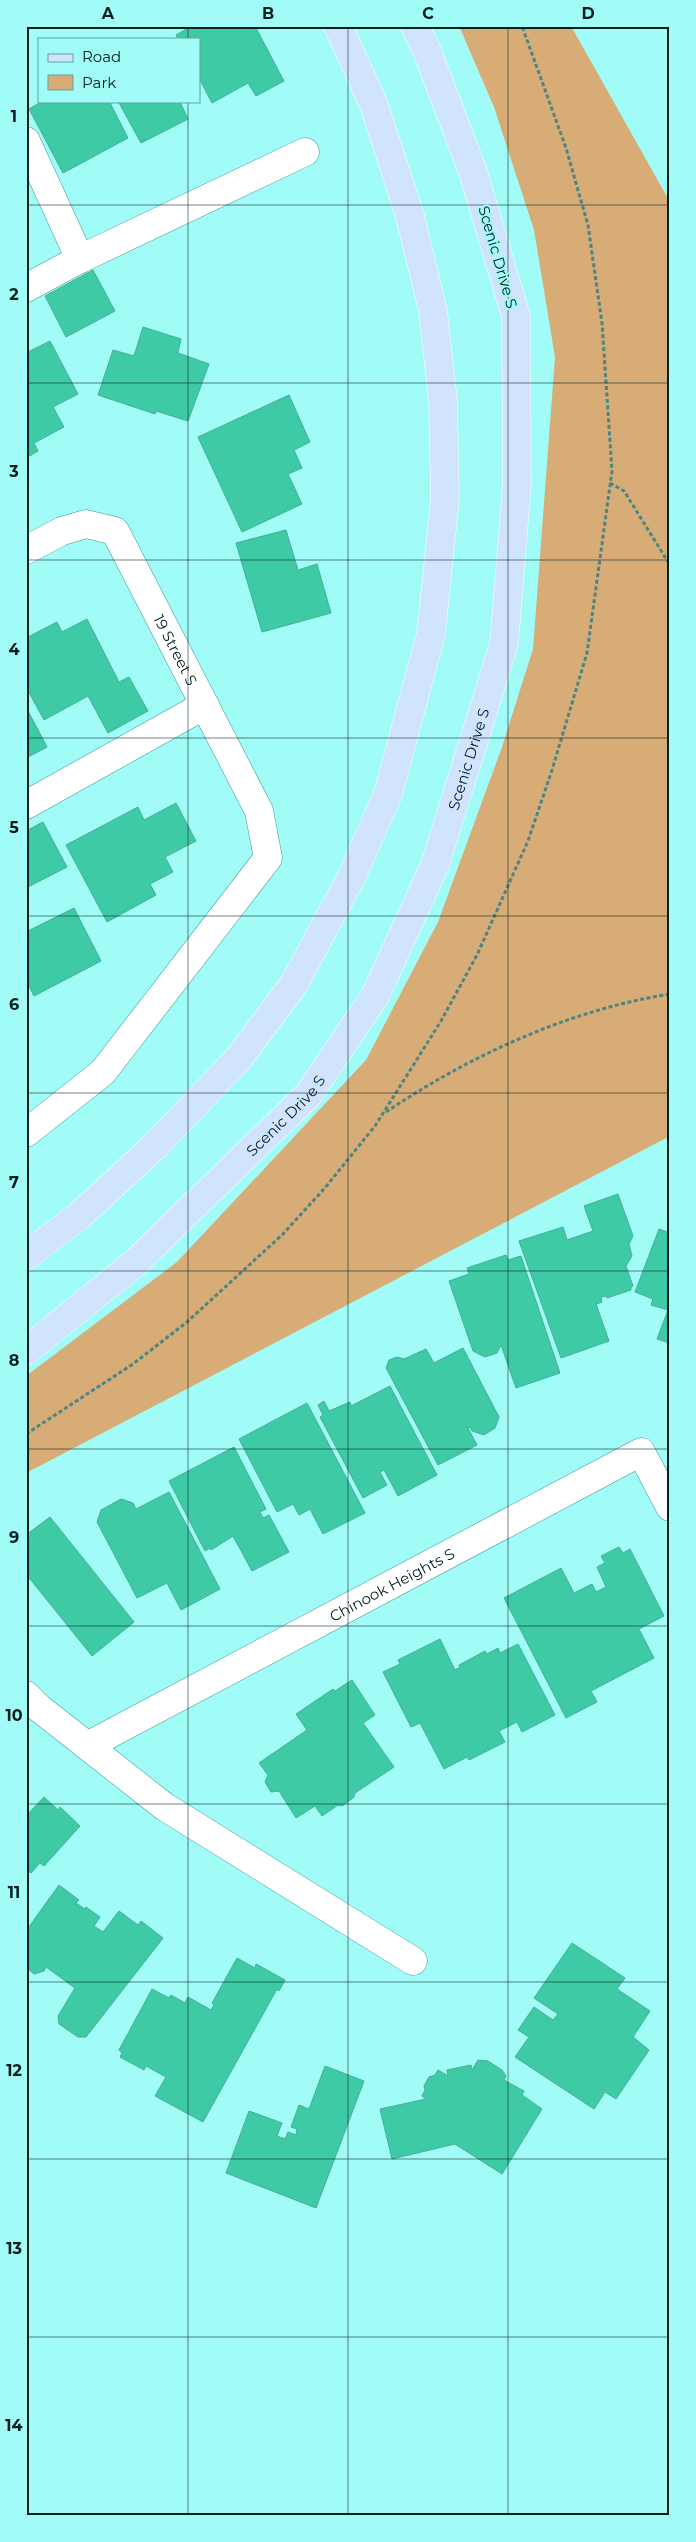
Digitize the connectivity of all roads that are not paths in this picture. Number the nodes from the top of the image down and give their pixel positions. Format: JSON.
{"nodes":[{"id":1,"x":338,"y":26,"type":"edge"},
{"id":2,"x":414,"y":26,"type":"edge"},
{"id":3,"x":26,"y":141,"type":"edge"},
{"id":4,"x":305,"y":152,"type":"dead end"},
{"id":5,"x":80,"y":260,"type":"junction"},
{"id":6,"x":26,"y":288,"type":"edge"},
{"id":7,"x":26,"y":550,"type":"edge"},
{"id":8,"x":205,"y":705,"type":"junction"},
{"id":9,"x":26,"y":805,"type":"edge"},
{"id":10,"x":26,"y":1133,"type":"edge"},
{"id":11,"x":26,"y":1256,"type":"edge"},
{"id":12,"x":26,"y":1351,"type":"edge"},
{"id":13,"x":670,"y":1507,"type":"edge"},
{"id":14,"x":26,"y":1695,"type":"edge"},
{"id":15,"x":87,"y":1746,"type":"junction"},
{"id":16,"x":413,"y":1961,"type":"dead end"}],
"edges":[{"from":1,"to":11,"type":"main road"},
{"from":2,"to":12,"type":"main road","name":"Scenic Drive S"},
{"from":3,"to":5,"type":"street"},
{"from":4,"to":5,"type":"street"},
{"from":5,"to":6,"type":"street"},
{"from":7,"to":8,"type":"street","name":"19 Street S"},
{"from":8,"to":9,"type":"street"},
{"from":8,"to":10,"type":"street","name":"19 Street S"},
{"from":13,"to":15,"type":"street","name":"Chinook Heights S"},
{"from":14,"to":15,"type":"street"},
{"from":15,"to":16,"type":"street"}]}
